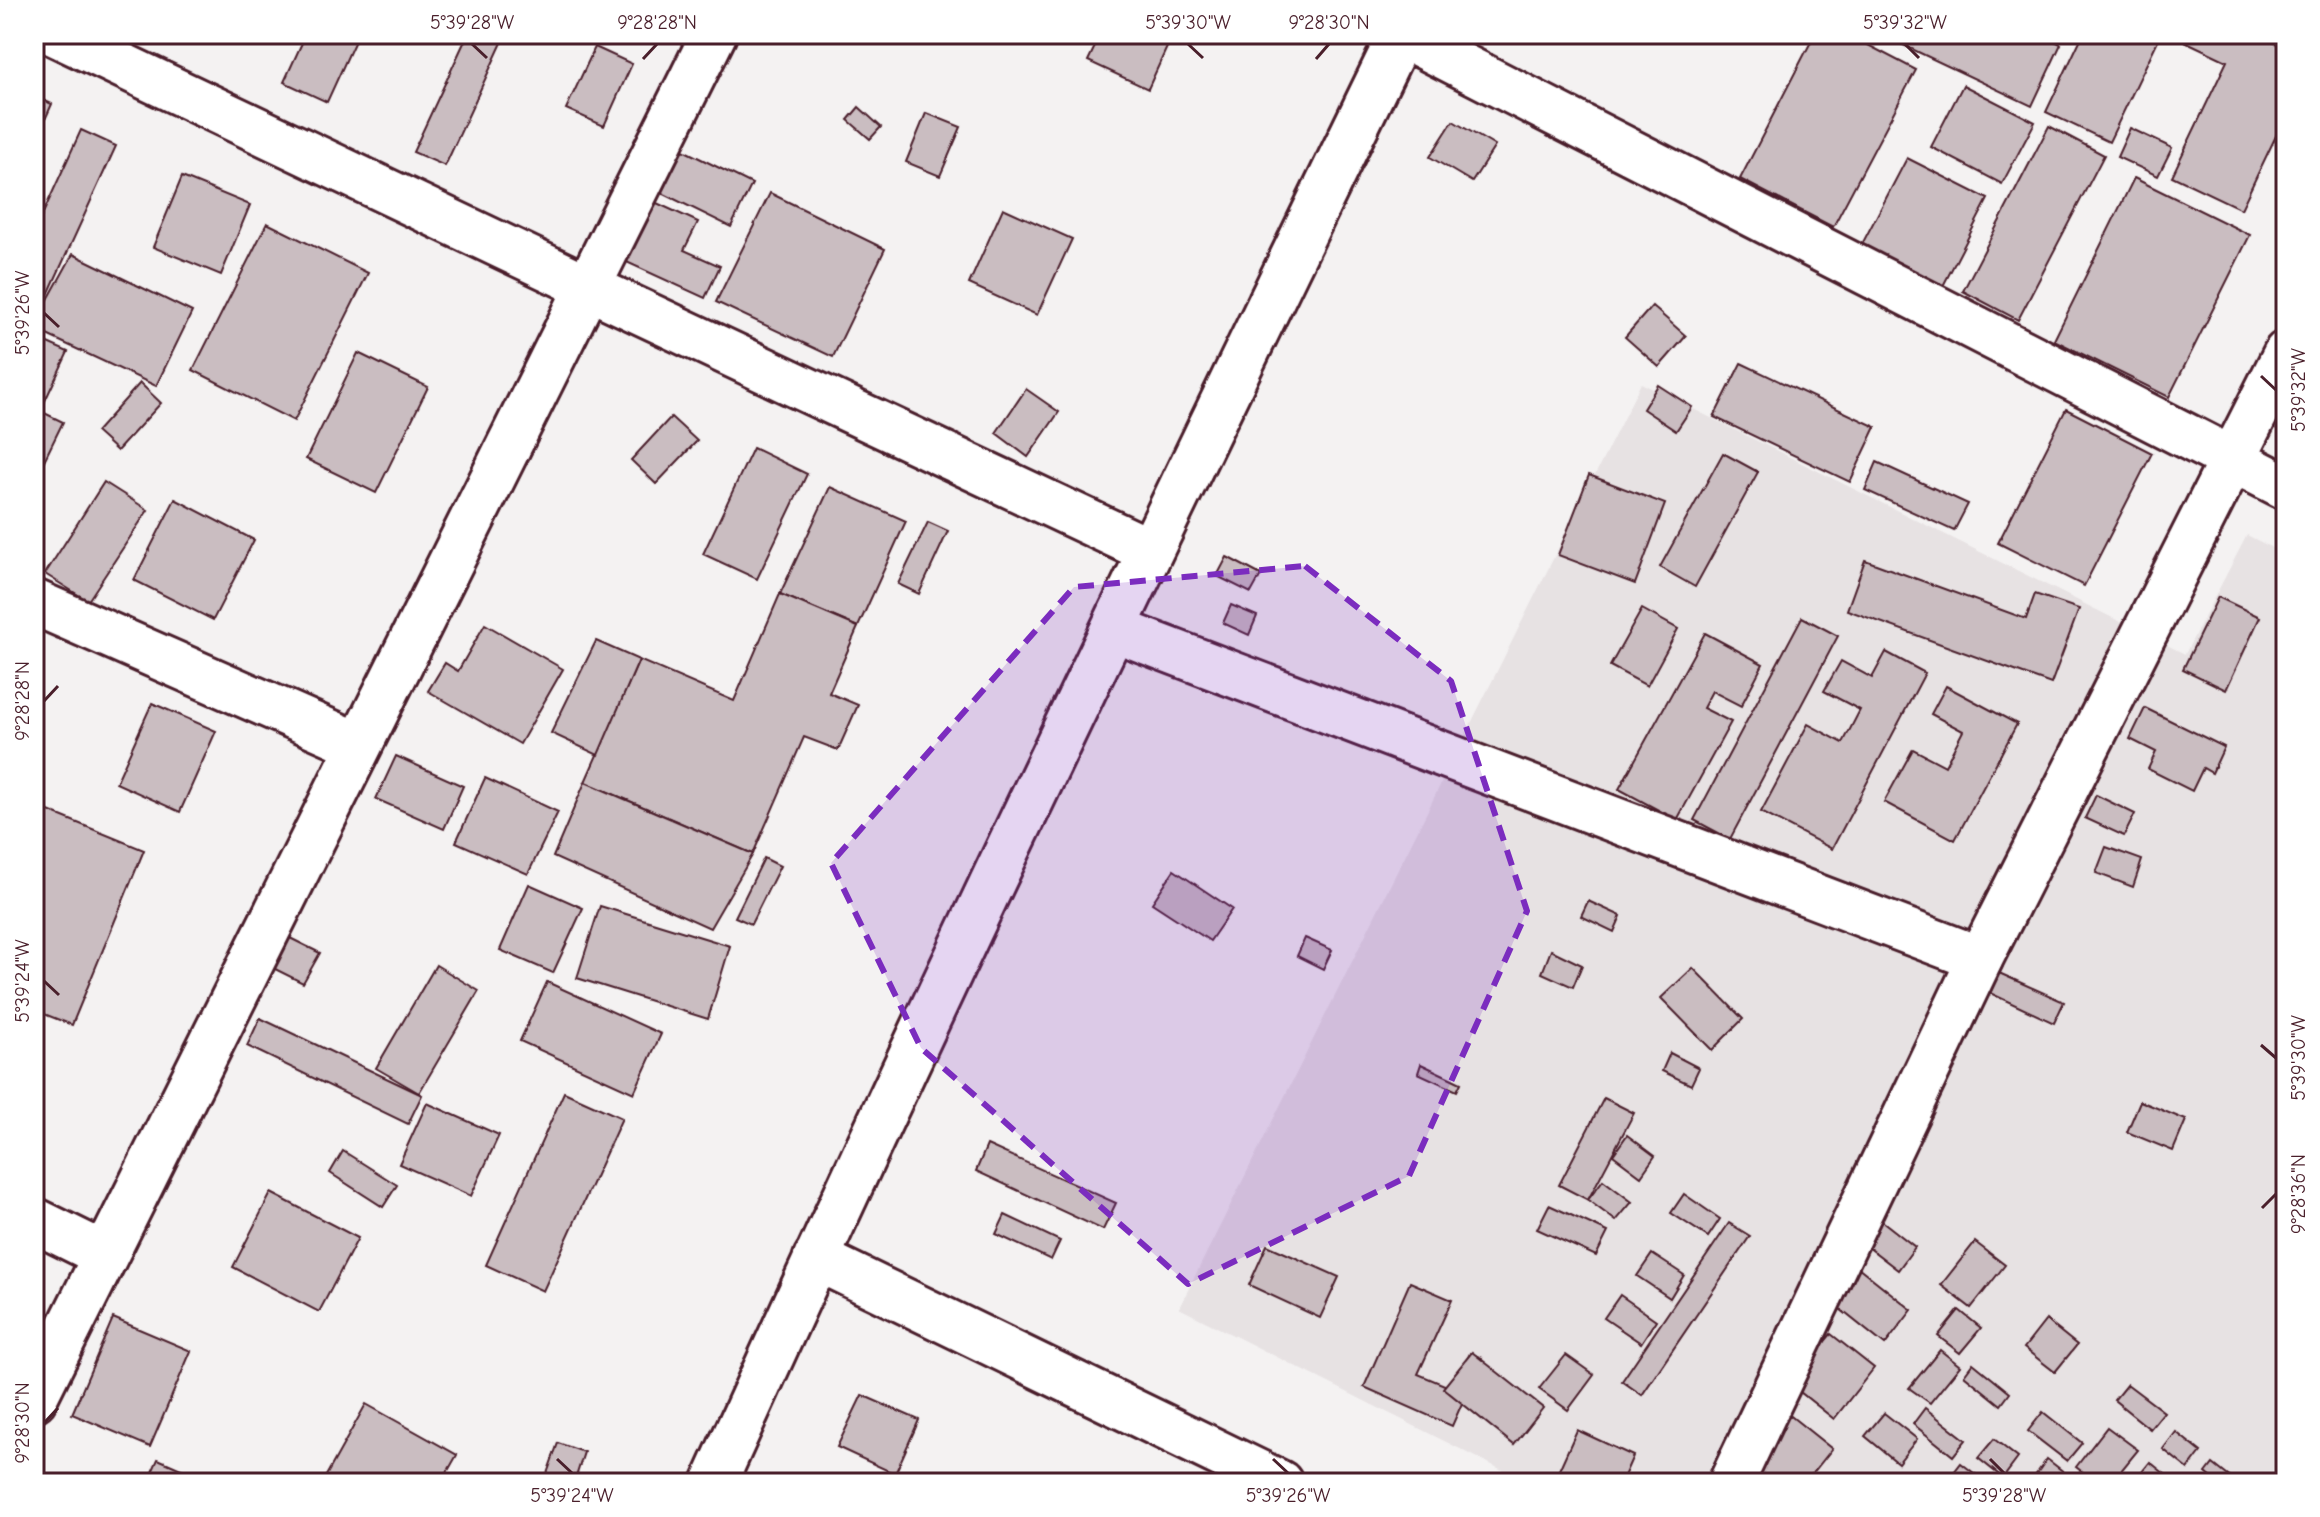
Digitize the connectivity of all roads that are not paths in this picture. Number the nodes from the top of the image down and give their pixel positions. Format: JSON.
{"nodes":[{"id":1,"x":56,"y":34,"type":"edge"},
{"id":2,"x":714,"y":34,"type":"edge"},
{"id":3,"x":1400,"y":34,"type":"edge"},
{"id":4,"x":588,"y":287,"type":"junction"},
{"id":5,"x":2286,"y":353,"type":"edge"},
{"id":6,"x":2232,"y":460,"type":"junction"},
{"id":7,"x":2286,"y":487,"type":"edge"},
{"id":8,"x":1150,"y":551,"type":"junction"},
{"id":9,"x":34,"y":602,"type":"edge"},
{"id":10,"x":1114,"y":629,"type":"junction"},
{"id":11,"x":359,"y":745,"type":"junction"},
{"id":12,"x":1980,"y":959,"type":"junction"},
{"id":13,"x":34,"y":1220,"type":"edge"},
{"id":14,"x":105,"y":1255,"type":"junction"},
{"id":15,"x":816,"y":1258,"type":"junction"},
{"id":16,"x":34,"y":1399,"type":"edge"},
{"id":17,"x":714,"y":1483,"type":"edge"},
{"id":18,"x":1280,"y":1483,"type":"edge"},
{"id":19,"x":1731,"y":1483,"type":"edge"}],
"edges":[{"from":1,"to":4,"type":"street"},
{"from":2,"to":4,"type":"street"},
{"from":3,"to":6,"type":"street"},
{"from":3,"to":8,"type":"street"},
{"from":4,"to":8,"type":"street"},
{"from":4,"to":11,"type":"street"},
{"from":5,"to":6,"type":"street"},
{"from":6,"to":7,"type":"street"},
{"from":6,"to":12,"type":"street"},
{"from":8,"to":10,"type":"street"},
{"from":9,"to":11,"type":"street"},
{"from":10,"to":12,"type":"street"},
{"from":10,"to":15,"type":"street"},
{"from":11,"to":14,"type":"street"},
{"from":12,"to":19,"type":"street"},
{"from":13,"to":14,"type":"street"},
{"from":14,"to":16,"type":"street"},
{"from":15,"to":17,"type":"street"},
{"from":15,"to":18,"type":"street"}]}
